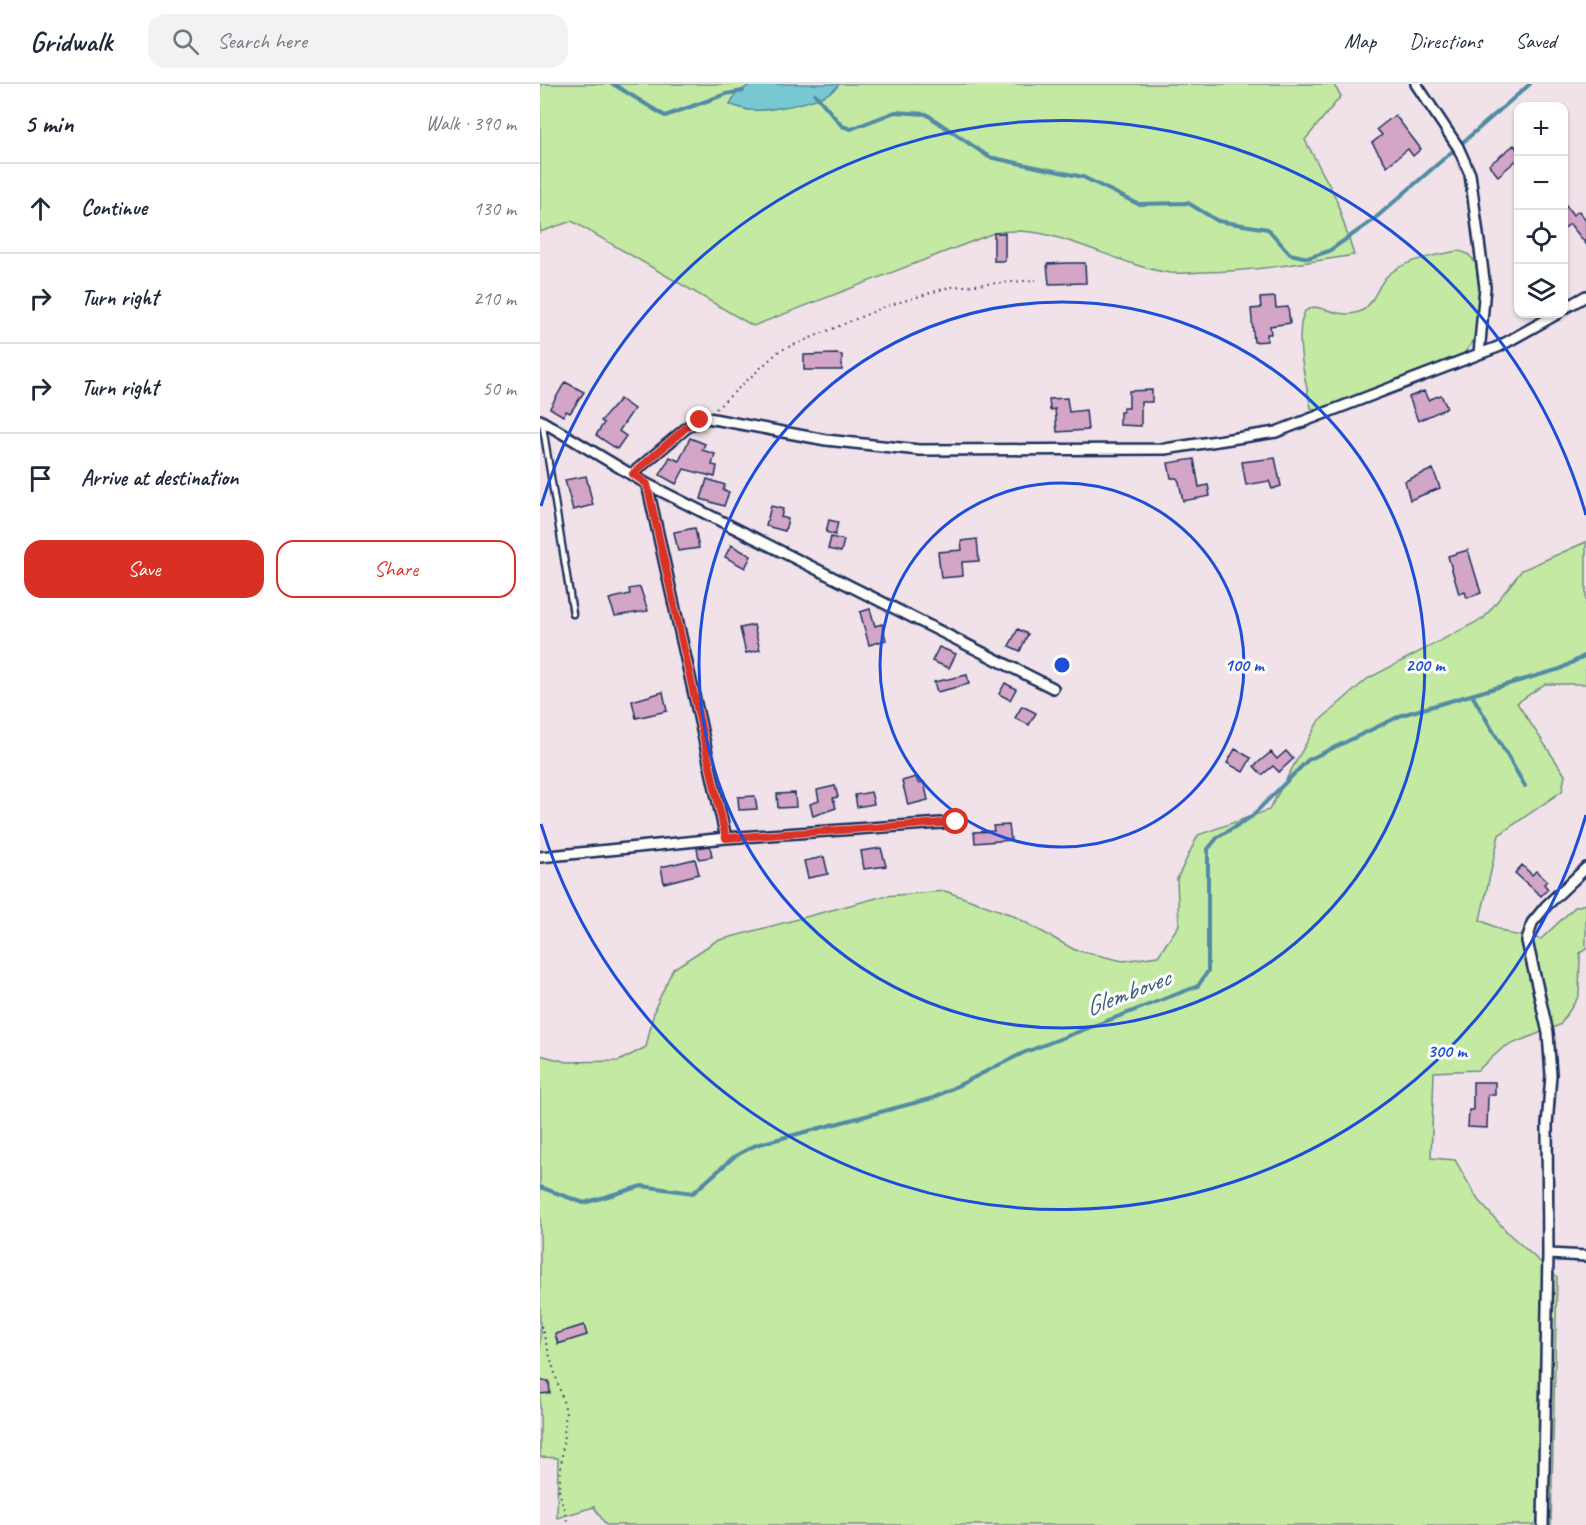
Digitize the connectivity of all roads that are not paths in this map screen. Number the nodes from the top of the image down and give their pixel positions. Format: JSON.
{"nodes":[{"id":1,"x":1416,"y":84,"type":"edge"},
{"id":2,"x":1586,"y":296,"type":"edge"},
{"id":3,"x":1568,"y":306,"type":"edge"},
{"id":4,"x":1550,"y":318,"type":"edge"},
{"id":5,"x":1479,"y":354,"type":"junction"},
{"id":6,"x":541,"y":421,"type":"edge"},
{"id":7,"x":633,"y":474,"type":"junction"},
{"id":8,"x":647,"y":484,"type":"junction"},
{"id":9,"x":573,"y":614,"type":"dead end"},
{"id":10,"x":1053,"y":688,"type":"dead end"},
{"id":11,"x":956,"y":822,"type":"dead end"},
{"id":12,"x":726,"y":838,"type":"junction"},
{"id":13,"x":540,"y":857,"type":"edge"},
{"id":14,"x":1586,"y":868,"type":"edge"},
{"id":15,"x":1548,"y":1254,"type":"junction"},
{"id":16,"x":1586,"y":1256,"type":"edge"},
{"id":17,"x":1543,"y":1525,"type":"edge"}],
"edges":[{"from":1,"to":5,"type":"street"},
{"from":2,"to":3,"type":"street"},
{"from":4,"to":5,"type":"street"},
{"from":5,"to":7,"type":"street"},
{"from":6,"to":7,"type":"street"},
{"from":6,"to":9,"type":"lane"},
{"from":7,"to":8,"type":"street"},
{"from":8,"to":10,"type":"street"},
{"from":8,"to":12,"type":"street"},
{"from":11,"to":12,"type":"street"},
{"from":12,"to":13,"type":"street"},
{"from":14,"to":15,"type":"street"},
{"from":15,"to":16,"type":"street"},
{"from":15,"to":17,"type":"street"}]}
